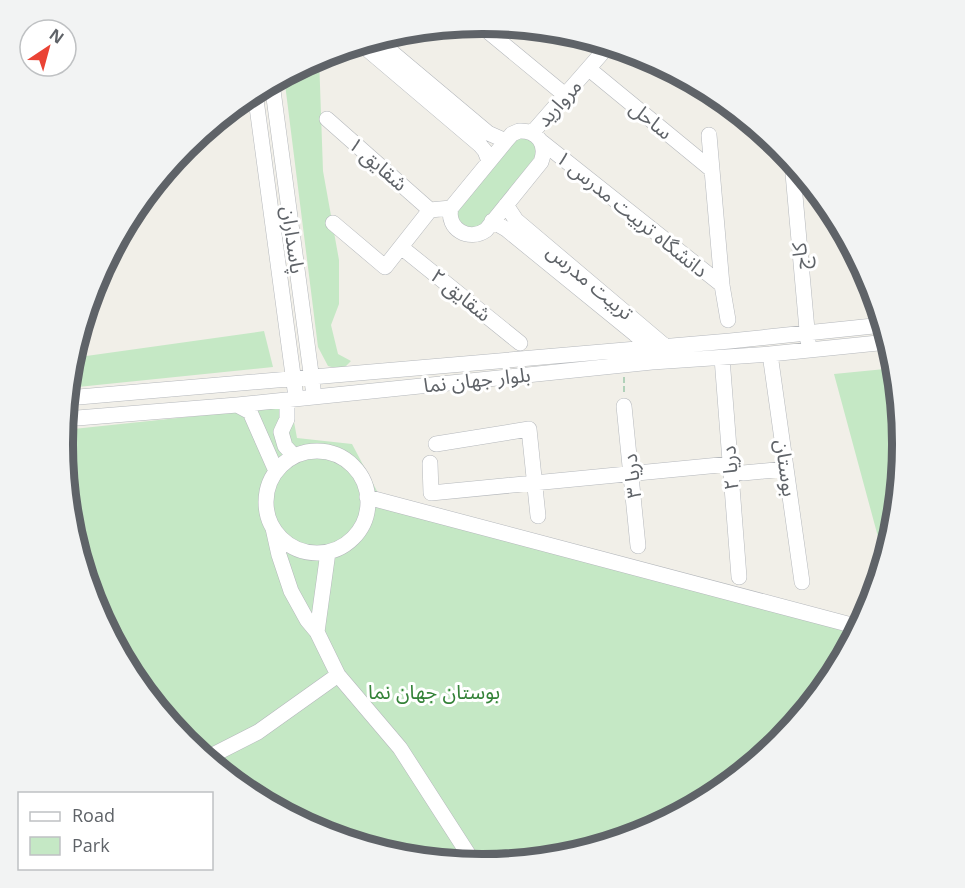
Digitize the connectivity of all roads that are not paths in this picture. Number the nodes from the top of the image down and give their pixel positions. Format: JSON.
{"nodes":[{"id":1,"x":491,"y":34,"type":"edge"},
{"id":2,"x":376,"y":48,"type":"edge"},
{"id":3,"x":377,"y":48,"type":"edge"},
{"id":4,"x":603,"y":53,"type":"edge"},
{"id":5,"x":589,"y":69,"type":"junction"},
{"id":6,"x":273,"y":92,"type":"edge"},
{"id":7,"x":564,"y":95,"type":"junction"},
{"id":8,"x":256,"y":103,"type":"edge"},
{"id":9,"x":327,"y":119,"type":"dead end"},
{"id":10,"x":259,"y":126,"type":"junction"},
{"id":11,"x":277,"y":126,"type":"junction"},
{"id":12,"x":710,"y":135,"type":"dead end"},
{"id":13,"x":537,"y":137,"type":"junction"},
{"id":14,"x":506,"y":141,"type":"junction"},
{"id":15,"x":489,"y":161,"type":"junction"},
{"id":16,"x":712,"y":170,"type":"junction"},
{"id":17,"x":793,"y":178,"type":"edge"},
{"id":18,"x":506,"y":205,"type":"junction"},
{"id":19,"x":451,"y":208,"type":"junction"},
{"id":20,"x":430,"y":210,"type":"junction"},
{"id":21,"x":492,"y":221,"type":"junction"},
{"id":22,"x":333,"y":223,"type":"dead end"},
{"id":23,"x":401,"y":247,"type":"junction"},
{"id":24,"x":722,"y":285,"type":"junction"},
{"id":25,"x":728,"y":320,"type":"dead end"},
{"id":26,"x":874,"y":326,"type":"edge"},
{"id":27,"x":807,"y":334,"type":"junction"},
{"id":28,"x":520,"y":343,"type":"dead end"},
{"id":29,"x":879,"y":343,"type":"edge"},
{"id":30,"x":809,"y":350,"type":"junction"},
{"id":31,"x":659,"y":354,"type":"junction"},
{"id":32,"x":770,"y":354,"type":"junction"},
{"id":33,"x":722,"y":358,"type":"junction"},
{"id":34,"x":311,"y":378,"type":"junction"},
{"id":35,"x":293,"y":380,"type":"junction"},
{"id":36,"x":76,"y":397,"type":"edge"},
{"id":37,"x":314,"y":397,"type":"junction"},
{"id":38,"x":291,"y":399,"type":"junction"},
{"id":39,"x":237,"y":405,"type":"junction"},
{"id":40,"x":624,"y":406,"type":"road end"},
{"id":41,"x":74,"y":418,"type":"edge"},
{"id":42,"x":436,"y":444,"type":"dead end"},
{"id":43,"x":294,"y":456,"type":"junction"},
{"id":44,"x":430,"y":463,"type":"dead end"},
{"id":45,"x":730,"y":464,"type":"junction"},
{"id":46,"x":786,"y":470,"type":"junction"},
{"id":47,"x":276,"y":471,"type":"junction"},
{"id":48,"x":632,"y":473,"type":"junction"},
{"id":49,"x":743,"y":473,"type":"dead end"},
{"id":50,"x":534,"y":483,"type":"junction"},
{"id":51,"x":368,"y":497,"type":"junction"},
{"id":52,"x":538,"y":516,"type":"dead end"},
{"id":53,"x":273,"y":528,"type":"junction"},
{"id":54,"x":638,"y":546,"type":"dead end"},
{"id":55,"x":328,"y":552,"type":"junction"},
{"id":56,"x":739,"y":577,"type":"dead end"},
{"id":57,"x":802,"y":582,"type":"dead end"},
{"id":58,"x":850,"y":625,"type":"edge"},
{"id":59,"x":317,"y":632,"type":"junction"},
{"id":60,"x":338,"y":675,"type":"junction"},
{"id":61,"x":215,"y":754,"type":"edge"},
{"id":62,"x":468,"y":853,"type":"edge"}],
"edges":[{"from":1,"to":7,"type":"street"},
{"from":2,"to":15,"type":"street"},
{"from":3,"to":14,"type":"street"},
{"from":4,"to":5,"type":"street","name":"مروارید"},
{"from":5,"to":7,"type":"street","name":"مروارید"},
{"from":5,"to":16,"type":"street","name":"ساحل"},
{"from":6,"to":11,"type":"street","name":"پاسداران"},
{"from":7,"to":13,"type":"street","name":"مروارید"},
{"from":8,"to":10,"type":"street","name":"پاسداران"},
{"from":9,"to":20,"type":"street","name":"شقایق ۱"},
{"from":10,"to":11,"type":"street"},
{"from":10,"to":35,"type":"street","name":"پاسداران"},
{"from":11,"to":34,"type":"street","name":"پاسداران"},
{"from":12,"to":16,"type":"street"},
{"from":13,"to":14,"type":"street"},
{"from":13,"to":18,"type":"street"},
{"from":13,"to":24,"type":"street","name":"۱ دانشگاه تربیت مدرس"},
{"from":14,"to":15,"type":"street"},
{"from":15,"to":19,"type":"street"},
{"from":16,"to":24,"type":"street"},
{"from":17,"to":27,"type":"street","name":"کاج"},
{"from":18,"to":21,"type":"street"},
{"from":18,"to":31,"type":"street","name":"تربیت مدرس"},
{"from":19,"to":20,"type":"street"},
{"from":19,"to":21,"type":"street"},
{"from":20,"to":23,"type":"street"},
{"from":21,"to":31,"type":"street","name":"تربیت مدرس"},
{"from":22,"to":23,"type":"street"},
{"from":23,"to":28,"type":"street","name":"شقایق ۲"},
{"from":24,"to":25,"type":"street"},
{"from":26,"to":27,"type":"street","name":"بلوار جهان نما"},
{"from":27,"to":30,"type":"street","name":"کاج"},
{"from":27,"to":31,"type":"street","name":"بلوار جهان نما"},
{"from":29,"to":30,"type":"street","name":"بلوار جهان نما"},
{"from":30,"to":32,"type":"street","name":"بلوار جهان نما"},
{"from":31,"to":33,"type":"street","name":"بلوار جهان نما"},
{"from":31,"to":34,"type":"street","name":"بلوار جهان نما"},
{"from":31,"to":37,"type":"street","name":"بلوار جهان نما"},
{"from":32,"to":33,"type":"street","name":"بلوار جهان نما"},
{"from":32,"to":46,"type":"street","name":"بوستان"},
{"from":33,"to":45,"type":"street","name":"دریا ۲"},
{"from":34,"to":35,"type":"street","name":"بلوار جهان نما"},
{"from":34,"to":37,"type":"street","name":"پاسداران"},
{"from":35,"to":36,"type":"street","name":"بلوار جهان نما"},
{"from":35,"to":38,"type":"street","name":"پاسداران"},
{"from":37,"to":38,"type":"street","name":"بلوار جهان نما"},
{"from":38,"to":39,"type":"street","name":"بلوار جهان نما"},
{"from":38,"to":43,"type":"street","name":"پاسداران"},
{"from":39,"to":41,"type":"street","name":"بلوار جهان نما"},
{"from":39,"to":47,"type":"street"},
{"from":40,"to":48,"type":"street","name":"دریا ۳"},
{"from":42,"to":50,"type":"street"},
{"from":43,"to":47,"type":"street"},
{"from":43,"to":51,"type":"street"},
{"from":44,"to":50,"type":"street"},
{"from":45,"to":48,"type":"street"},
{"from":45,"to":56,"type":"street","name":"دریا ۲"},
{"from":46,"to":49,"type":"street"},
{"from":46,"to":57,"type":"street","name":"بوستان"},
{"from":47,"to":53,"type":"street"},
{"from":48,"to":50,"type":"street"},
{"from":48,"to":54,"type":"street","name":"دریا ۳"},
{"from":50,"to":52,"type":"street"},
{"from":51,"to":55,"type":"street"},
{"from":51,"to":58,"type":"street"},
{"from":53,"to":55,"type":"street"},
{"from":53,"to":59,"type":"street"},
{"from":55,"to":59,"type":"street"},
{"from":59,"to":60,"type":"street"},
{"from":60,"to":61,"type":"street"},
{"from":60,"to":62,"type":"street"}]}
